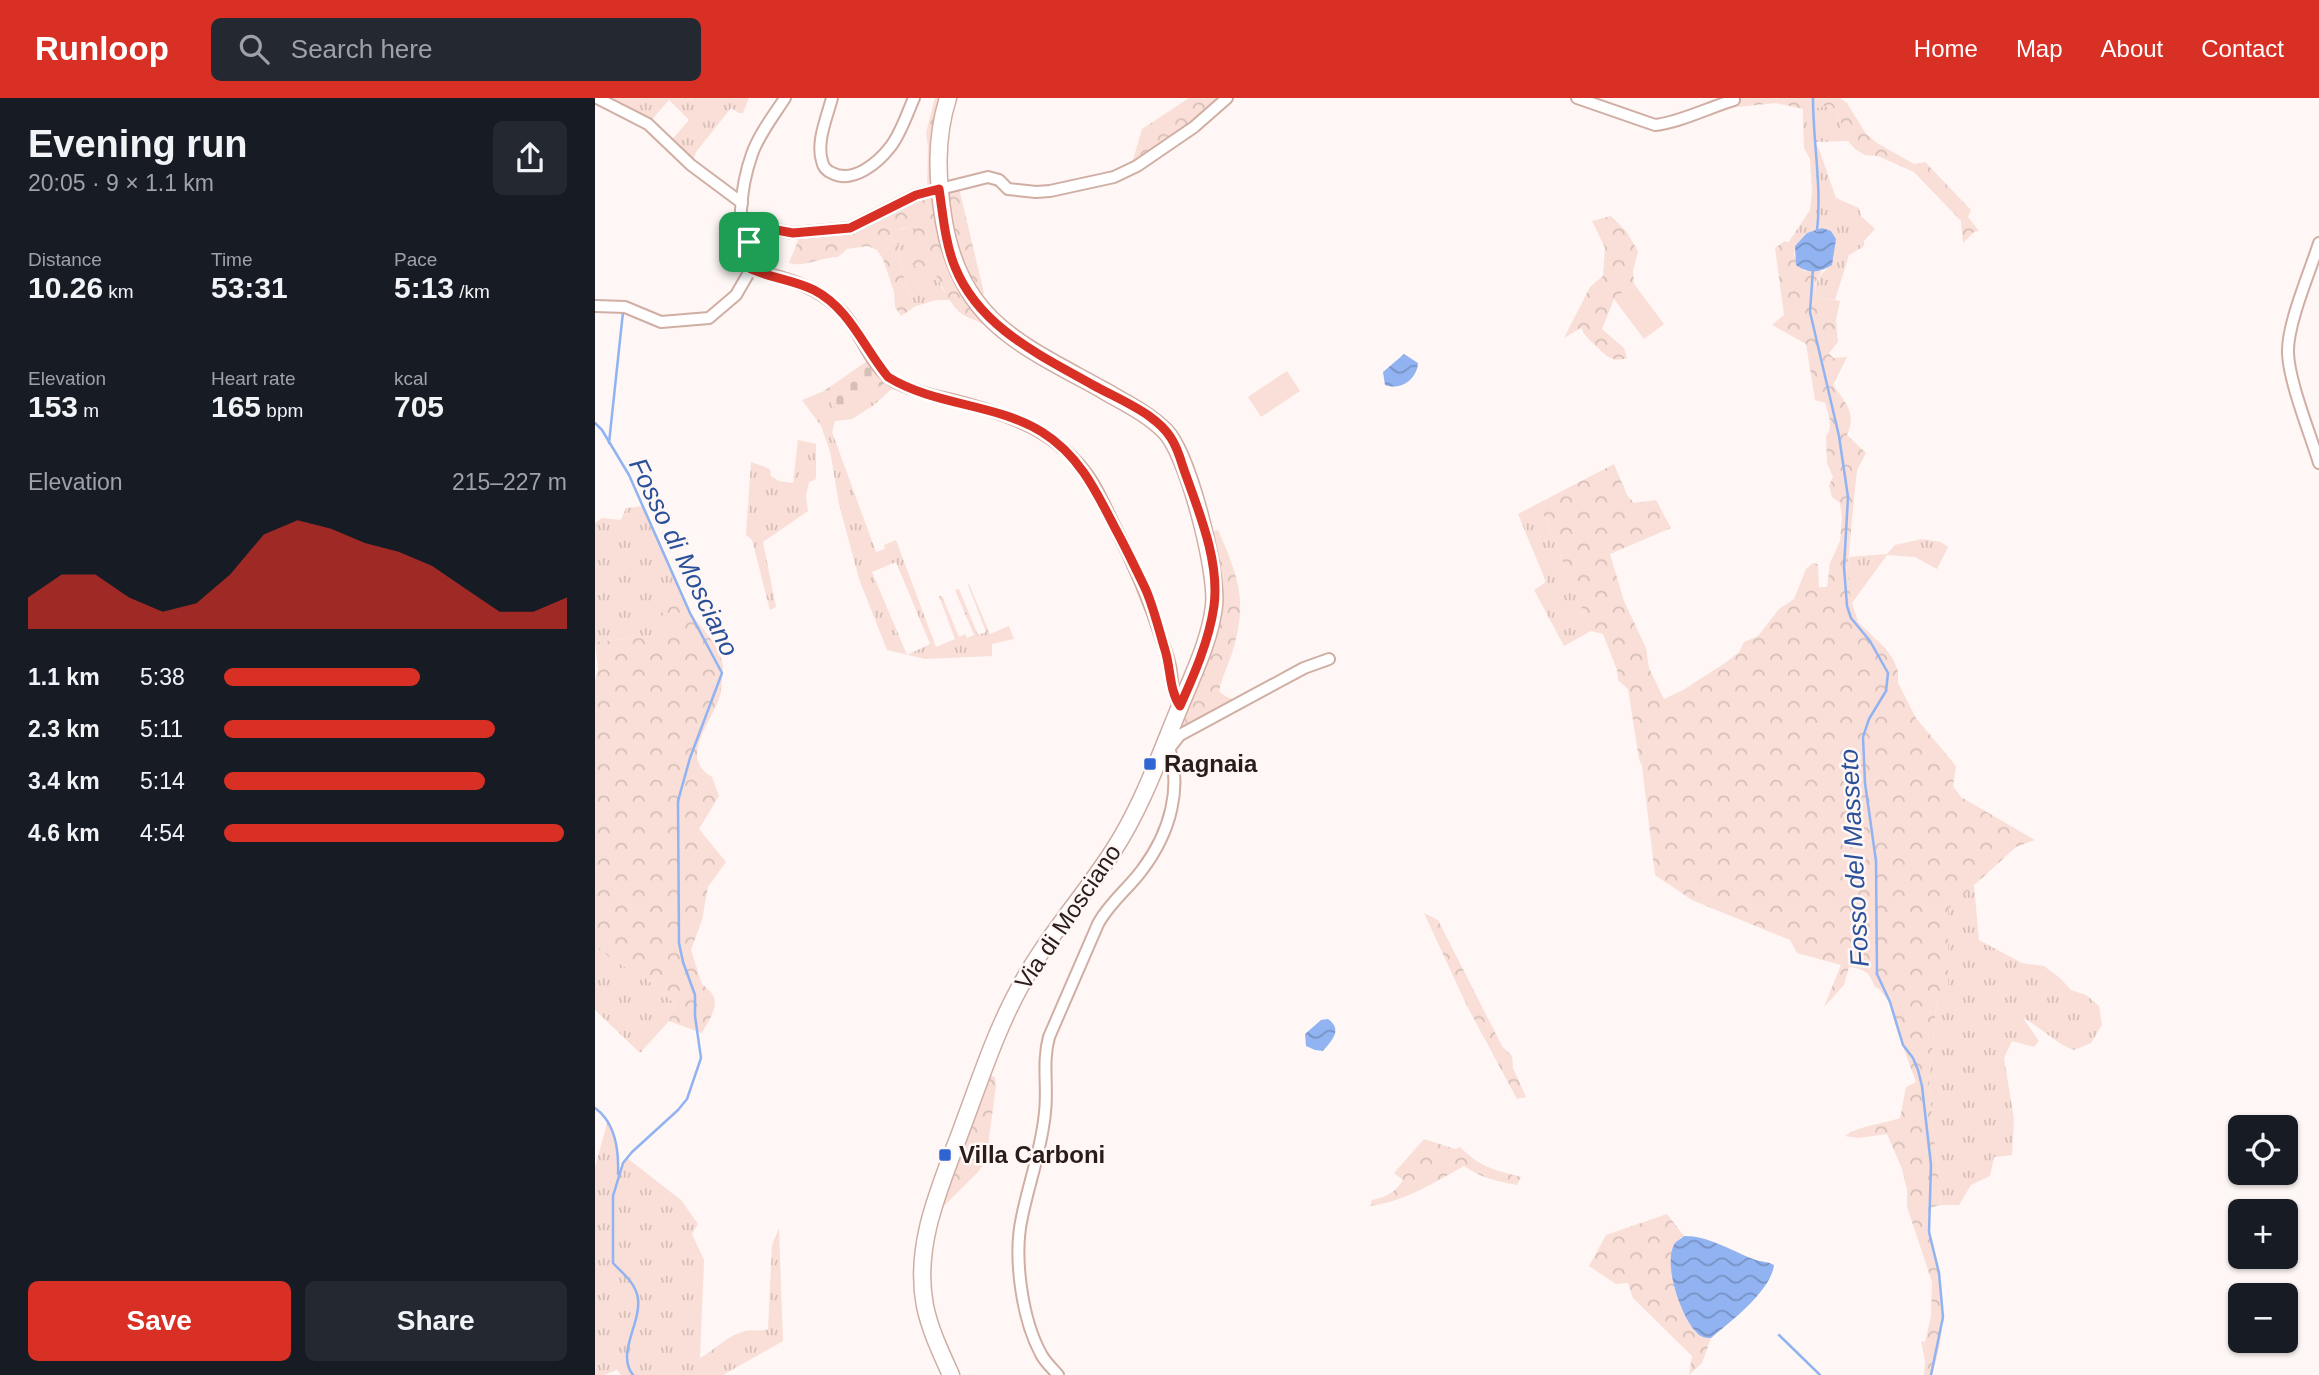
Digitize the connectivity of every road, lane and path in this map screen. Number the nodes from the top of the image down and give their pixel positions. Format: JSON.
{"nodes":[{"id":1,"x":597,"y":98,"type":"edge"},
{"id":2,"x":785,"y":98,"type":"edge"},
{"id":3,"x":832,"y":98,"type":"edge"},
{"id":4,"x":914,"y":98,"type":"edge"},
{"id":5,"x":948,"y":98,"type":"edge"},
{"id":6,"x":1227,"y":98,"type":"edge"},
{"id":7,"x":1577,"y":98,"type":"edge"},
{"id":8,"x":1734,"y":100,"type":"dead end"},
{"id":9,"x":939,"y":189,"type":"junction"},
{"id":10,"x":742,"y":203,"type":"junction"},
{"id":11,"x":2319,"y":243,"type":"edge"},
{"id":12,"x":743,"y":252,"type":"junction"},
{"id":13,"x":751,"y":269,"type":"junction"},
{"id":14,"x":595,"y":306,"type":"edge"},
{"id":15,"x":2319,"y":463,"type":"edge"},
{"id":16,"x":1329,"y":659,"type":"dead end"},
{"id":17,"x":1180,"y":706,"type":"junction"},
{"id":18,"x":1168,"y":746,"type":"junction"},
{"id":19,"x":951,"y":1375,"type":"edge"},
{"id":20,"x":1058,"y":1375,"type":"edge"}],
"edges":[{"from":1,"to":10,"type":"street"},
{"from":2,"to":10,"type":"street"},
{"from":3,"to":4,"type":"street"},
{"from":5,"to":9,"type":"main road","name":"Via di Mosciano"},
{"from":6,"to":9,"type":"street"},
{"from":7,"to":8,"type":"street"},
{"from":9,"to":12,"type":"street"},
{"from":9,"to":17,"type":"main road","name":"Via di Mosciano"},
{"from":10,"to":12,"type":"street"},
{"from":11,"to":15,"type":"street"},
{"from":12,"to":13,"type":"street"},
{"from":13,"to":14,"type":"street"},
{"from":13,"to":17,"type":"street"},
{"from":16,"to":18,"type":"street"},
{"from":17,"to":18,"type":"main road","name":"Via di Mosciano"},
{"from":18,"to":19,"type":"main road","name":"Via di Mosciano"},
{"from":18,"to":20,"type":"street","name":"Via di Mosciano"}]}
